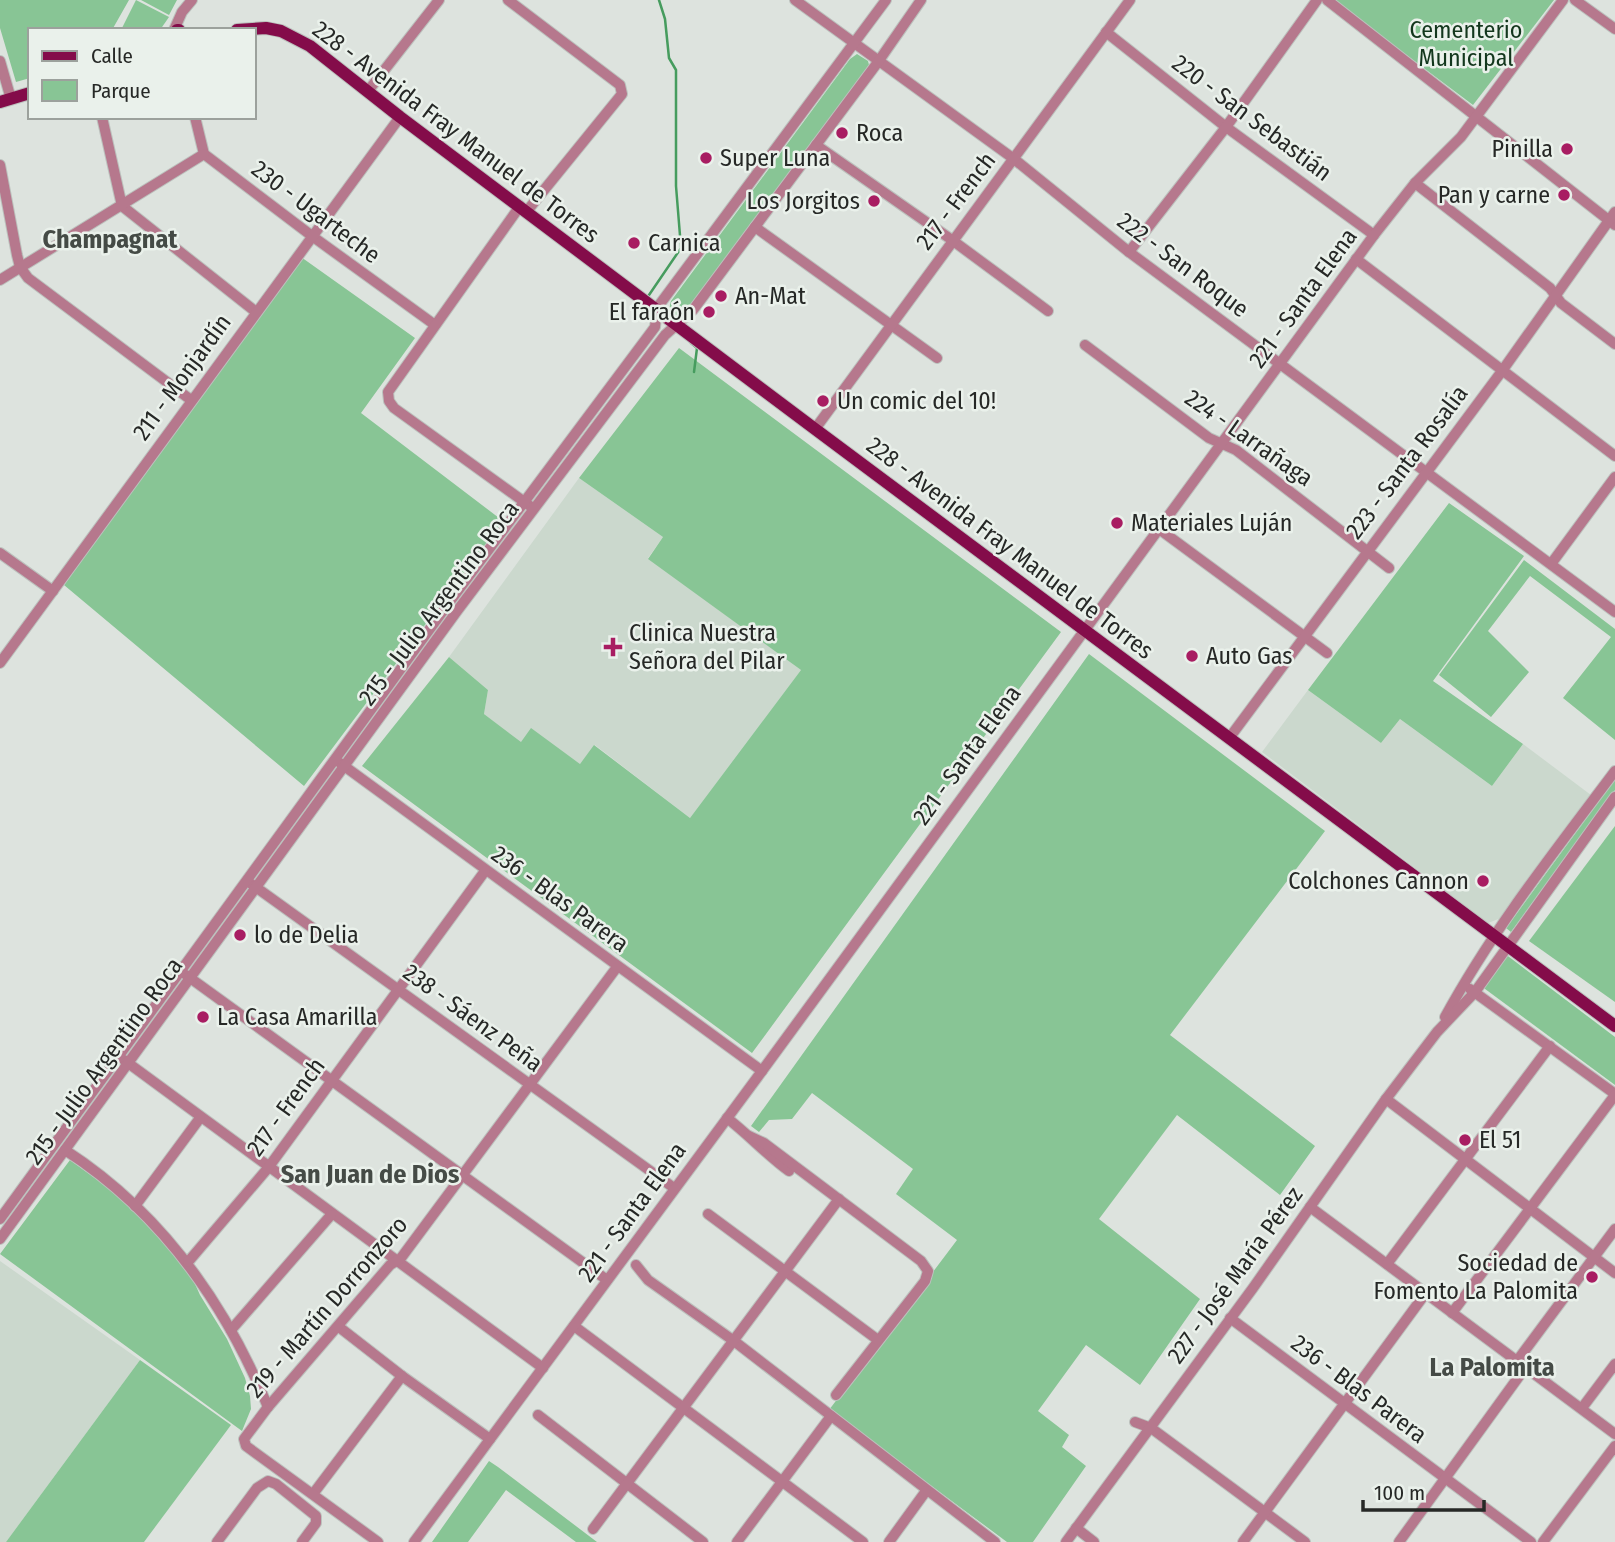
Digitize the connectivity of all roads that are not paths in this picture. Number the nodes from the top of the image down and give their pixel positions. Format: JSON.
{"nodes":[{"id":1,"x":192,"y":0,"type":"edge"},
{"id":2,"x":439,"y":0,"type":"edge"},
{"id":3,"x":508,"y":0,"type":"edge"},
{"id":4,"x":795,"y":0,"type":"edge"},
{"id":5,"x":886,"y":0,"type":"edge"},
{"id":6,"x":921,"y":0,"type":"edge"},
{"id":7,"x":1130,"y":0,"type":"edge"},
{"id":8,"x":1317,"y":0,"type":"edge"},
{"id":9,"x":1327,"y":0,"type":"edge"},
{"id":10,"x":1563,"y":0,"type":"edge"},
{"id":11,"x":1575,"y":0,"type":"edge"},
{"id":12,"x":179,"y":28,"type":"edge"},
{"id":13,"x":256,"y":29,"type":"edge"},
{"id":14,"x":1615,"y":29,"type":"edge"},
{"id":15,"x":1106,"y":32,"type":"junction"},
{"id":16,"x":854,"y":45,"type":"junction"},
{"id":17,"x":0,"y":61,"type":"edge"},
{"id":18,"x":877,"y":62,"type":"junction"},
{"id":19,"x":368,"y":91,"type":"junction"},
{"id":20,"x":28,"y":94,"type":"edge"},
{"id":21,"x":6,"y":100,"type":"edge"},
{"id":22,"x":400,"y":117,"type":"junction"},
{"id":23,"x":1475,"y":117,"type":"junction"},
{"id":24,"x":102,"y":119,"type":"edge"},
{"id":25,"x":196,"y":119,"type":"edge"},
{"id":26,"x":1226,"y":127,"type":"junction"},
{"id":27,"x":816,"y":145,"type":"junction"},
{"id":28,"x":204,"y":153,"type":"junction"},
{"id":29,"x":1014,"y":159,"type":"junction"},
{"id":30,"x":0,"y":165,"type":"edge"},
{"id":31,"x":1415,"y":183,"type":"junction"},
{"id":32,"x":122,"y":206,"type":"junction"},
{"id":33,"x":523,"y":208,"type":"junction"},
{"id":34,"x":1613,"y":219,"type":"edge"},
{"id":35,"x":755,"y":227,"type":"junction"},
{"id":36,"x":1374,"y":235,"type":"junction"},
{"id":37,"x":312,"y":236,"type":"junction"},
{"id":38,"x":952,"y":240,"type":"junction"},
{"id":39,"x":1129,"y":252,"type":"junction"},
{"id":40,"x":1356,"y":259,"type":"junction"},
{"id":41,"x":20,"y":267,"type":"junction"},
{"id":42,"x":0,"y":280,"type":"edge"},
{"id":43,"x":1555,"y":295,"type":"junction"},
{"id":44,"x":657,"y":308,"type":"junction"},
{"id":45,"x":1048,"y":311,"type":"dead end"},
{"id":46,"x":256,"y":312,"type":"junction"},
{"id":47,"x":435,"y":324,"type":"junction"},
{"id":48,"x":891,"y":324,"type":"junction"},
{"id":49,"x":678,"y":325,"type":"junction"},
{"id":50,"x":1615,"y":344,"type":"edge"},
{"id":51,"x":1085,"y":345,"type":"dead end"},
{"id":52,"x":937,"y":358,"type":"dead end"},
{"id":53,"x":1281,"y":365,"type":"junction"},
{"id":54,"x":1502,"y":371,"type":"junction"},
{"id":55,"x":191,"y":400,"type":"junction"},
{"id":56,"x":815,"y":429,"type":"junction"},
{"id":57,"x":1222,"y":444,"type":"junction"},
{"id":58,"x":1615,"y":456,"type":"edge"},
{"id":59,"x":1426,"y":472,"type":"junction"},
{"id":60,"x":1615,"y":477,"type":"edge"},
{"id":61,"x":525,"y":503,"type":"junction"},
{"id":62,"x":535,"y":510,"type":"junction"},
{"id":63,"x":1159,"y":529,"type":"junction"},
{"id":64,"x":1367,"y":550,"type":"junction"},
{"id":65,"x":0,"y":553,"type":"edge"},
{"id":66,"x":1551,"y":565,"type":"junction"},
{"id":67,"x":1389,"y":568,"type":"dead end"},
{"id":68,"x":53,"y":591,"type":"junction"},
{"id":69,"x":1615,"y":612,"type":"edge"},
{"id":70,"x":1085,"y":629,"type":"junction"},
{"id":71,"x":1304,"y":635,"type":"junction"},
{"id":72,"x":1327,"y":653,"type":"dead end"},
{"id":73,"x":0,"y":663,"type":"edge"},
{"id":74,"x":1230,"y":737,"type":"junction"},
{"id":75,"x":340,"y":763,"type":"junction"},
{"id":76,"x":1615,"y":771,"type":"edge"},
{"id":77,"x":1615,"y":797,"type":"edge"},
{"id":78,"x":485,"y":871,"type":"junction"},
{"id":79,"x":251,"y":884,"type":"junction"},
{"id":80,"x":1494,"y":935,"type":"junction"},
{"id":81,"x":1508,"y":945,"type":"junction"},
{"id":82,"x":617,"y":967,"type":"junction"},
{"id":83,"x":186,"y":974,"type":"junction"},
{"id":84,"x":1464,"y":984,"type":"junction"},
{"id":85,"x":399,"y":990,"type":"junction"},
{"id":86,"x":1475,"y":992,"type":"junction"},
{"id":87,"x":1615,"y":1026,"type":"edge"},
{"id":88,"x":1437,"y":1032,"type":"junction"},
{"id":89,"x":1550,"y":1046,"type":"junction"},
{"id":90,"x":119,"y":1056,"type":"junction"},
{"id":91,"x":128,"y":1064,"type":"junction"},
{"id":92,"x":762,"y":1071,"type":"junction"},
{"id":93,"x":332,"y":1080,"type":"junction"},
{"id":94,"x":529,"y":1086,"type":"junction"},
{"id":95,"x":1615,"y":1095,"type":"edge"},
{"id":96,"x":1386,"y":1099,"type":"junction"},
{"id":97,"x":200,"y":1118,"type":"junction"},
{"id":98,"x":727,"y":1118,"type":"junction"},
{"id":99,"x":65,"y":1150,"type":"junction"},
{"id":100,"x":1465,"y":1159,"type":"junction"},
{"id":101,"x":268,"y":1168,"type":"junction"},
{"id":102,"x":462,"y":1176,"type":"junction"},
{"id":103,"x":674,"y":1188,"type":"junction"},
{"id":104,"x":837,"y":1202,"type":"junction"},
{"id":105,"x":9,"y":1206,"type":"edge"},
{"id":106,"x":135,"y":1206,"type":"junction"},
{"id":107,"x":1310,"y":1207,"type":"junction"},
{"id":108,"x":1529,"y":1208,"type":"junction"},
{"id":109,"x":708,"y":1214,"type":"dead end"},
{"id":110,"x":331,"y":1215,"type":"junction"},
{"id":111,"x":0,"y":1219,"type":"edge"},
{"id":112,"x":1615,"y":1229,"type":"edge"},
{"id":113,"x":0,"y":1239,"type":"edge"},
{"id":114,"x":625,"y":1256,"type":"junction"},
{"id":115,"x":1594,"y":1257,"type":"junction"},
{"id":116,"x":188,"y":1262,"type":"junction"},
{"id":117,"x":395,"y":1262,"type":"junction"},
{"id":118,"x":1387,"y":1264,"type":"junction"},
{"id":119,"x":785,"y":1271,"type":"junction"},
{"id":120,"x":1615,"y":1273,"type":"edge"},
{"id":121,"x":607,"y":1280,"type":"junction"},
{"id":122,"x":1426,"y":1294,"type":"junction"},
{"id":123,"x":1452,"y":1312,"type":"junction"},
{"id":124,"x":1230,"y":1318,"type":"junction"},
{"id":125,"x":574,"y":1326,"type":"junction"},
{"id":126,"x":339,"y":1327,"type":"junction"},
{"id":127,"x":232,"y":1330,"type":"junction"},
{"id":128,"x":736,"y":1339,"type":"junction"},
{"id":129,"x":878,"y":1340,"type":"junction"},
{"id":130,"x":1521,"y":1364,"type":"junction"},
{"id":131,"x":1615,"y":1364,"type":"edge"},
{"id":132,"x":542,"y":1368,"type":"junction"},
{"id":133,"x":402,"y":1376,"type":"junction"},
{"id":134,"x":836,"y":1395,"type":"dead end"},
{"id":135,"x":1344,"y":1403,"type":"junction"},
{"id":136,"x":268,"y":1408,"type":"junction"},
{"id":137,"x":1582,"y":1408,"type":"junction"},
{"id":138,"x":684,"y":1409,"type":"junction"},
{"id":139,"x":538,"y":1415,"type":"dead end"},
{"id":140,"x":831,"y":1416,"type":"junction"},
{"id":141,"x":1135,"y":1422,"type":"dead end"},
{"id":142,"x":1151,"y":1428,"type":"junction"},
{"id":143,"x":1615,"y":1434,"type":"edge"},
{"id":144,"x":490,"y":1439,"type":"junction"},
{"id":145,"x":1615,"y":1446,"type":"edge"},
{"id":146,"x":1445,"y":1479,"type":"junction"},
{"id":147,"x":783,"y":1483,"type":"junction"},
{"id":148,"x":628,"y":1484,"type":"junction"},
{"id":149,"x":926,"y":1491,"type":"junction"},
{"id":150,"x":313,"y":1494,"type":"junction"},
{"id":151,"x":1264,"y":1511,"type":"junction"},
{"id":152,"x":1076,"y":1528,"type":"junction"},
{"id":153,"x":593,"y":1530,"type":"dead end"},
{"id":154,"x":218,"y":1542,"type":"edge"},
{"id":155,"x":302,"y":1542,"type":"edge"},
{"id":156,"x":378,"y":1542,"type":"edge"},
{"id":157,"x":414,"y":1542,"type":"edge"},
{"id":158,"x":703,"y":1542,"type":"edge"},
{"id":159,"x":737,"y":1542,"type":"edge"},
{"id":160,"x":863,"y":1542,"type":"edge"},
{"id":161,"x":889,"y":1542,"type":"edge"},
{"id":162,"x":996,"y":1542,"type":"edge"},
{"id":163,"x":1066,"y":1542,"type":"edge"},
{"id":164,"x":1094,"y":1542,"type":"edge"},
{"id":165,"x":1243,"y":1542,"type":"edge"},
{"id":166,"x":1305,"y":1542,"type":"edge"},
{"id":167,"x":1399,"y":1542,"type":"edge"},
{"id":168,"x":1531,"y":1542,"type":"edge"},
{"id":169,"x":1543,"y":1542,"type":"edge"}],
"edges":[{"from":1,"to":12,"type":"street"},
{"from":2,"to":19,"type":"street"},
{"from":3,"to":33,"type":"street"},
{"from":4,"to":16,"type":"street","name":"222 - San Roque"},
{"from":5,"to":16,"type":"street","name":"215 - Julio Argentino Roca"},
{"from":6,"to":18,"type":"street","name":"215 - Julio Argentino Roca"},
{"from":7,"to":15,"type":"street","name":"217 - French"},
{"from":8,"to":26,"type":"street"},
{"from":9,"to":23,"type":"street"},
{"from":10,"to":23,"type":"street","name":"221 - Santa Elena"},
{"from":11,"to":14,"type":"street"},
{"from":13,"to":19,"type":"main road","name":"228 - Avenida Fray Manuel de Torres"},
{"from":15,"to":26,"type":"street","name":"220 - San Sebastián"},
{"from":15,"to":29,"type":"street","name":"217 - French"},
{"from":16,"to":18,"type":"street","name":"222 - San Roque"},
{"from":16,"to":44,"type":"street","name":"215 - Julio Argentino Roca"},
{"from":17,"to":21,"type":"street"},
{"from":18,"to":27,"type":"street","name":"215 - Julio Argentino Roca"},
{"from":18,"to":29,"type":"street","name":"222 - San Roque"},
{"from":19,"to":22,"type":"main road","name":"228 - Avenida Fray Manuel de Torres"},
{"from":20,"to":21,"type":"main road"},
{"from":22,"to":33,"type":"main road","name":"228 - Avenida Fray Manuel de Torres"},
{"from":22,"to":37,"type":"street","name":"211 - Monjardín"},
{"from":23,"to":31,"type":"street","name":"221 - Santa Elena"},
{"from":23,"to":34,"type":"street"},
{"from":24,"to":32,"type":"street"},
{"from":25,"to":28,"type":"street"},
{"from":26,"to":36,"type":"street","name":"220 - San Sebastián"},
{"from":26,"to":39,"type":"street"},
{"from":27,"to":35,"type":"street","name":"215 - Julio Argentino Roca"},
{"from":27,"to":38,"type":"street"},
{"from":28,"to":32,"type":"street"},
{"from":28,"to":37,"type":"street","name":"230 - Ugarteche"},
{"from":29,"to":38,"type":"street","name":"217 - French"},
{"from":29,"to":39,"type":"street","name":"222 - San Roque"},
{"from":30,"to":41,"type":"street"},
{"from":31,"to":36,"type":"street","name":"221 - Santa Elena"},
{"from":31,"to":43,"type":"street"},
{"from":32,"to":41,"type":"street"},
{"from":32,"to":46,"type":"street"},
{"from":33,"to":44,"type":"main road","name":"228 - Avenida Fray Manuel de Torres"},
{"from":33,"to":47,"type":"street"},
{"from":34,"to":43,"type":"street","name":"223 - Santa Rosalía"},
{"from":35,"to":48,"type":"street"},
{"from":35,"to":49,"type":"street","name":"215 - Julio Argentino Roca"},
{"from":36,"to":40,"type":"street","name":"221 - Santa Elena"},
{"from":37,"to":46,"type":"street","name":"211 - Monjardín"},
{"from":37,"to":47,"type":"street","name":"230 - Ugarteche"},
{"from":38,"to":45,"type":"street"},
{"from":38,"to":48,"type":"street","name":"217 - French"},
{"from":39,"to":53,"type":"street","name":"222 - San Roque"},
{"from":40,"to":53,"type":"street","name":"221 - Santa Elena"},
{"from":40,"to":54,"type":"street"},
{"from":41,"to":42,"type":"street"},
{"from":41,"to":55,"type":"street"},
{"from":43,"to":50,"type":"street"},
{"from":43,"to":54,"type":"street","name":"223 - Santa Rosalía"},
{"from":44,"to":49,"type":"main road","name":"228 - Avenida Fray Manuel de Torres"},
{"from":44,"to":61,"type":"street","name":"215 - Julio Argentino Roca"},
{"from":46,"to":55,"type":"street","name":"211 - Monjardín"},
{"from":47,"to":61,"type":"street"},
{"from":48,"to":52,"type":"street"},
{"from":48,"to":56,"type":"street","name":"217 - French"},
{"from":49,"to":56,"type":"main road","name":"228 - Avenida Fray Manuel de Torres"},
{"from":49,"to":62,"type":"street","name":"215 - Julio Argentino Roca"},
{"from":51,"to":57,"type":"street","name":"224 - Larrañaga"},
{"from":53,"to":57,"type":"street","name":"221 - Santa Elena"},
{"from":53,"to":59,"type":"street","name":"222 - San Roque"},
{"from":54,"to":58,"type":"street"},
{"from":54,"to":59,"type":"street","name":"223 - Santa Rosalía"},
{"from":55,"to":68,"type":"street","name":"211 - Monjardín"},
{"from":56,"to":70,"type":"main road","name":"228 - Avenida Fray Manuel de Torres"},
{"from":57,"to":63,"type":"street","name":"221 - Santa Elena"},
{"from":57,"to":64,"type":"street","name":"224 - Larrañaga"},
{"from":59,"to":64,"type":"street","name":"223 - Santa Rosalía"},
{"from":59,"to":66,"type":"street","name":"222 - San Roque"},
{"from":60,"to":66,"type":"street"},
{"from":61,"to":62,"type":"street"},
{"from":61,"to":75,"type":"street","name":"215 - Julio Argentino Roca"},
{"from":62,"to":75,"type":"street","name":"215 - Julio Argentino Roca"},
{"from":63,"to":70,"type":"street","name":"221 - Santa Elena"},
{"from":63,"to":71,"type":"street"},
{"from":64,"to":67,"type":"street","name":"224 - Larrañaga"},
{"from":64,"to":71,"type":"street","name":"223 - Santa Rosalía"},
{"from":65,"to":68,"type":"street"},
{"from":66,"to":69,"type":"street","name":"222 - San Roque"},
{"from":68,"to":73,"type":"street","name":"211 - Monjardín"},
{"from":70,"to":74,"type":"main road","name":"228 - Avenida Fray Manuel de Torres"},
{"from":70,"to":92,"type":"street","name":"221 - Santa Elena"},
{"from":71,"to":72,"type":"street"},
{"from":71,"to":74,"type":"street","name":"223 - Santa Rosalía"},
{"from":74,"to":80,"type":"main road","name":"228 - Avenida Fray Manuel de Torres"},
{"from":75,"to":78,"type":"street","name":"236 - Blas Parera"},
{"from":75,"to":79,"type":"street","name":"215 - Julio Argentino Roca"},
{"from":76,"to":80,"type":"street","name":"227 - José María Pérez"},
{"from":77,"to":81,"type":"street","name":"227 - José María Pérez"},
{"from":78,"to":82,"type":"street","name":"236 - Blas Parera"},
{"from":78,"to":85,"type":"street","name":"217 - French"},
{"from":79,"to":83,"type":"street","name":"215 - Julio Argentino Roca"},
{"from":79,"to":85,"type":"street","name":"238 - Sáenz Peña"},
{"from":80,"to":81,"type":"main road","name":"228 - Avenida Fray Manuel de Torres"},
{"from":80,"to":84,"type":"street","name":"227 - José María Pérez"},
{"from":81,"to":86,"type":"street","name":"227 - José María Pérez"},
{"from":81,"to":87,"type":"main road","name":"228 - Avenida Fray Manuel de Torres"},
{"from":82,"to":92,"type":"street","name":"236 - Blas Parera"},
{"from":82,"to":94,"type":"street","name":"219 - Martín Dorronzoro"},
{"from":83,"to":90,"type":"street","name":"215 - Julio Argentino Roca"},
{"from":83,"to":91,"type":"street","name":"215 - Julio Argentino Roca"},
{"from":83,"to":93,"type":"street"},
{"from":84,"to":86,"type":"street"},
{"from":84,"to":88,"type":"street","name":"227 - José María Pérez"},
{"from":85,"to":93,"type":"street","name":"217 - French"},
{"from":85,"to":94,"type":"street","name":"238 - Sáenz Peña"},
{"from":86,"to":88,"type":"street","name":"227 - José María Pérez"},
{"from":86,"to":89,"type":"street"},
{"from":88,"to":96,"type":"street","name":"227 - José María Pérez"},
{"from":89,"to":95,"type":"street"},
{"from":89,"to":100,"type":"street"},
{"from":90,"to":91,"type":"street"},
{"from":90,"to":105,"type":"street","name":"215 - Julio Argentino Roca"},
{"from":91,"to":97,"type":"street"},
{"from":91,"to":99,"type":"street","name":"215 - Julio Argentino Roca"},
{"from":92,"to":98,"type":"street","name":"221 - Santa Elena"},
{"from":93,"to":101,"type":"street","name":"217 - French"},
{"from":93,"to":102,"type":"street"},
{"from":94,"to":102,"type":"street","name":"219 - Martín Dorronzoro"},
{"from":94,"to":103,"type":"street","name":"238 - Sáenz Peña"},
{"from":95,"to":108,"type":"street"},
{"from":96,"to":100,"type":"street"},
{"from":96,"to":107,"type":"street","name":"227 - José María Pérez"},
{"from":97,"to":101,"type":"street"},
{"from":97,"to":106,"type":"street"},
{"from":98,"to":103,"type":"street","name":"221 - Santa Elena"},
{"from":98,"to":104,"type":"street"},
{"from":99,"to":105,"type":"street","name":"215 - Julio Argentino Roca"},
{"from":99,"to":106,"type":"street"},
{"from":100,"to":108,"type":"street"},
{"from":100,"to":118,"type":"street"},
{"from":101,"to":110,"type":"street"},
{"from":101,"to":116,"type":"street","name":"217 - French"},
{"from":102,"to":117,"type":"street","name":"219 - Martín Dorronzoro"},
{"from":102,"to":121,"type":"street"},
{"from":103,"to":114,"type":"street","name":"221 - Santa Elena"},
{"from":104,"to":119,"type":"street"},
{"from":104,"to":129,"type":"street"},
{"from":105,"to":111,"type":"street","name":"215 - Julio Argentino Roca"},
{"from":105,"to":113,"type":"street","name":"215 - Julio Argentino Roca"},
{"from":106,"to":116,"type":"street"},
{"from":107,"to":118,"type":"street"},
{"from":107,"to":124,"type":"street","name":"227 - José María Pérez"},
{"from":108,"to":115,"type":"street"},
{"from":108,"to":123,"type":"street"},
{"from":109,"to":119,"type":"street"},
{"from":110,"to":117,"type":"street"},
{"from":110,"to":127,"type":"street"},
{"from":112,"to":115,"type":"street"},
{"from":114,"to":121,"type":"street","name":"221 - Santa Elena"},
{"from":114,"to":128,"type":"street"},
{"from":115,"to":120,"type":"street"},
{"from":115,"to":130,"type":"street"},
{"from":116,"to":127,"type":"street"},
{"from":117,"to":126,"type":"street","name":"219 - Martín Dorronzoro"},
{"from":117,"to":132,"type":"street"},
{"from":118,"to":122,"type":"street"},
{"from":119,"to":128,"type":"street"},
{"from":119,"to":129,"type":"street"},
{"from":121,"to":125,"type":"street","name":"221 - Santa Elena"},
{"from":122,"to":123,"type":"street"},
{"from":122,"to":135,"type":"street"},
{"from":123,"to":130,"type":"street"},
{"from":124,"to":135,"type":"street","name":"236 - Blas Parera"},
{"from":124,"to":142,"type":"street","name":"227 - José María Pérez"},
{"from":125,"to":132,"type":"street","name":"221 - Santa Elena"},
{"from":125,"to":138,"type":"street"},
{"from":126,"to":133,"type":"street"},
{"from":126,"to":136,"type":"street","name":"219 - Martín Dorronzoro"},
{"from":127,"to":136,"type":"street"},
{"from":128,"to":138,"type":"street"},
{"from":128,"to":140,"type":"street"},
{"from":129,"to":134,"type":"street"},
{"from":130,"to":137,"type":"street"},
{"from":130,"to":146,"type":"street"},
{"from":131,"to":137,"type":"street"},
{"from":132,"to":144,"type":"street","name":"221 - Santa Elena"},
{"from":133,"to":144,"type":"street"},
{"from":133,"to":150,"type":"street"},
{"from":135,"to":146,"type":"street","name":"236 - Blas Parera"},
{"from":135,"to":151,"type":"street"},
{"from":136,"to":150,"type":"street","name":"219 - Martín Dorronzoro"},
{"from":137,"to":143,"type":"street"},
{"from":138,"to":147,"type":"street"},
{"from":138,"to":148,"type":"street"},
{"from":139,"to":148,"type":"street"},
{"from":140,"to":147,"type":"street"},
{"from":140,"to":149,"type":"street"},
{"from":141,"to":142,"type":"street"},
{"from":142,"to":151,"type":"street"},
{"from":142,"to":152,"type":"street","name":"227 - José María Pérez"},
{"from":144,"to":157,"type":"street","name":"221 - Santa Elena"},
{"from":145,"to":169,"type":"street"},
{"from":146,"to":167,"type":"street"},
{"from":146,"to":168,"type":"street","name":"236 - Blas Parera"},
{"from":147,"to":159,"type":"street"},
{"from":147,"to":160,"type":"street"},
{"from":148,"to":153,"type":"street"},
{"from":148,"to":158,"type":"street"},
{"from":149,"to":161,"type":"street"},
{"from":149,"to":162,"type":"street"},
{"from":150,"to":156,"type":"street"},
{"from":151,"to":165,"type":"street"},
{"from":151,"to":166,"type":"street"},
{"from":152,"to":163,"type":"street","name":"227 - José María Pérez"},
{"from":152,"to":164,"type":"street"},
{"from":154,"to":155,"type":"street"}]}
